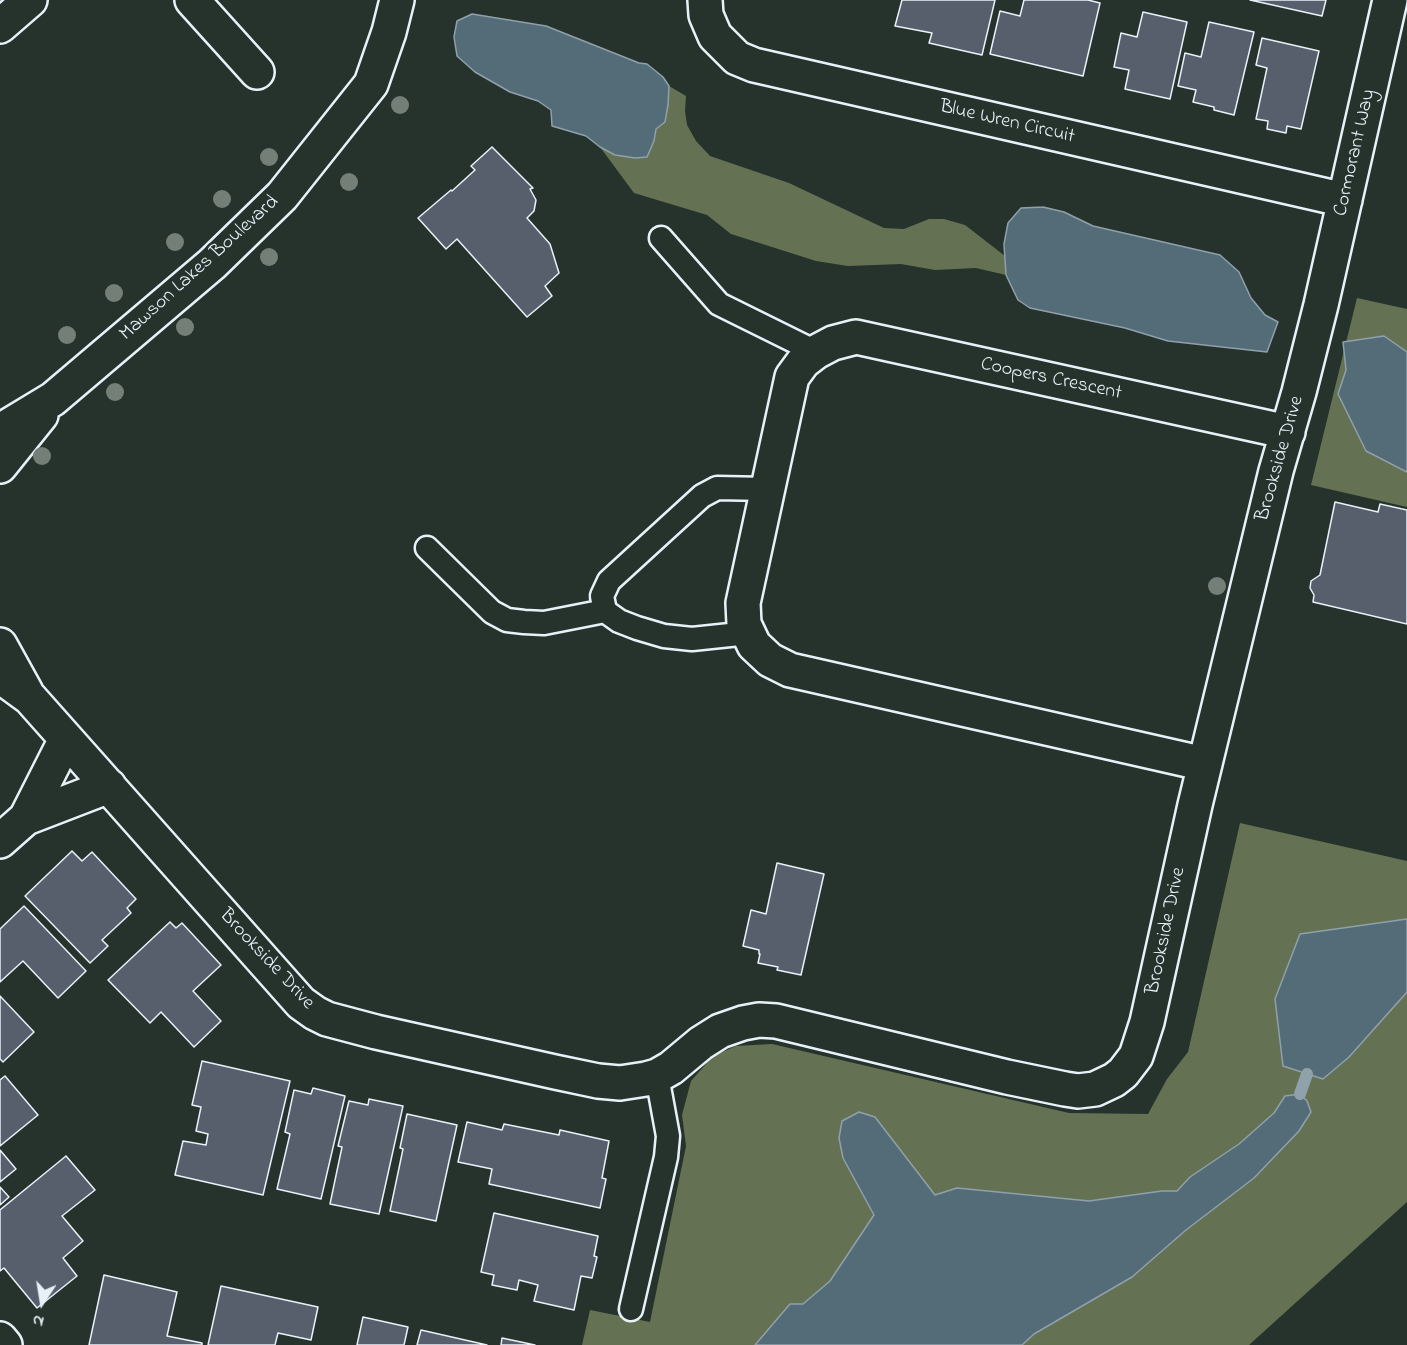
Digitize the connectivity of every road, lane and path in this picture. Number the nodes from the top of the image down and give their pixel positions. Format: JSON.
{"nodes":[{"id":1,"x":30,"y":0,"type":"edge"},
{"id":2,"x":192,"y":0,"type":"edge"},
{"id":3,"x":397,"y":0,"type":"edge"},
{"id":4,"x":705,"y":0,"type":"edge"},
{"id":5,"x":1390,"y":0,"type":"edge"},
{"id":6,"x":0,"y":27,"type":"edge"},
{"id":7,"x":257,"y":72,"type":"dead end"},
{"id":8,"x":1345,"y":200,"type":"junction"},
{"id":9,"x":661,"y":238,"type":"dead end"},
{"id":10,"x":1321,"y":305,"type":"joint"},
{"id":11,"x":816,"y":352,"type":"junction"},
{"id":12,"x":53,"y":399,"type":"junction"},
{"id":13,"x":0,"y":431,"type":"edge"},
{"id":14,"x":1288,"y":432,"type":"junction"},
{"id":15,"x":0,"y":466,"type":"edge"},
{"id":16,"x":767,"y":489,"type":"junction"},
{"id":17,"x":427,"y":548,"type":"dead end"},
{"id":18,"x":605,"y":610,"type":"junction"},
{"id":19,"x":748,"y":633,"type":"junction"},
{"id":20,"x":0,"y":645,"type":"edge"},
{"id":21,"x":0,"y":676,"type":"edge"},
{"id":22,"x":30,"y":698,"type":"junction"},
{"id":23,"x":66,"y":739,"type":"junction"},
{"id":24,"x":1205,"y":764,"type":"junction"},
{"id":25,"x":109,"y":786,"type":"junction"},
{"id":26,"x":26,"y":818,"type":"junction"},
{"id":27,"x":0,"y":841,"type":"edge"},
{"id":28,"x":657,"y":1076,"type":"junction"},
{"id":29,"x":631,"y":1309,"type":"dead end"},
{"id":30,"x":0,"y":1340,"type":"edge"},
{"id":31,"x":5,"y":1345,"type":"edge"}],
"edges":[{"from":1,"to":6,"type":"street"},
{"from":2,"to":7,"type":"street"},
{"from":3,"to":12,"type":"street","name":"Mawson Lakes Boulevard"},
{"from":4,"to":8,"type":"street","name":"Blue Wren Circuit"},
{"from":5,"to":8,"type":"street","name":"Cormorant Way"},
{"from":8,"to":10,"type":"street","name":"Cormorant Way"},
{"from":9,"to":11,"type":"lane"},
{"from":10,"to":14,"type":"street","name":"Brookside Drive"},
{"from":11,"to":14,"type":"street","name":"Coopers Crescent"},
{"from":11,"to":16,"type":"street","name":"Coopers Crescent"},
{"from":12,"to":13,"type":"street","name":"Mawson Lakes Boulevard"},
{"from":12,"to":15,"type":"street","name":"Mawson Lakes Boulevard"},
{"from":14,"to":24,"type":"street","name":"Brookside Drive"},
{"from":16,"to":18,"type":"lane"},
{"from":16,"to":19,"type":"street","name":"Coopers Crescent"},
{"from":17,"to":18,"type":"lane"},
{"from":18,"to":19,"type":"lane"},
{"from":19,"to":24,"type":"street","name":"Coopers Crescent"},
{"from":20,"to":22,"type":"street","name":"Brookside Drive"},
{"from":21,"to":22,"type":"street","name":"Brookside Drive"},
{"from":22,"to":23,"type":"street","name":"Brookside Drive"},
{"from":23,"to":25,"type":"street","name":"Brookside Drive"},
{"from":23,"to":26,"type":"street"},
{"from":24,"to":28,"type":"street","name":"Brookside Drive"},
{"from":25,"to":26,"type":"street"},
{"from":25,"to":28,"type":"street","name":"Brookside Drive"},
{"from":26,"to":27,"type":"street"},
{"from":28,"to":29,"type":"lane"},
{"from":30,"to":31,"type":"street"}]}
